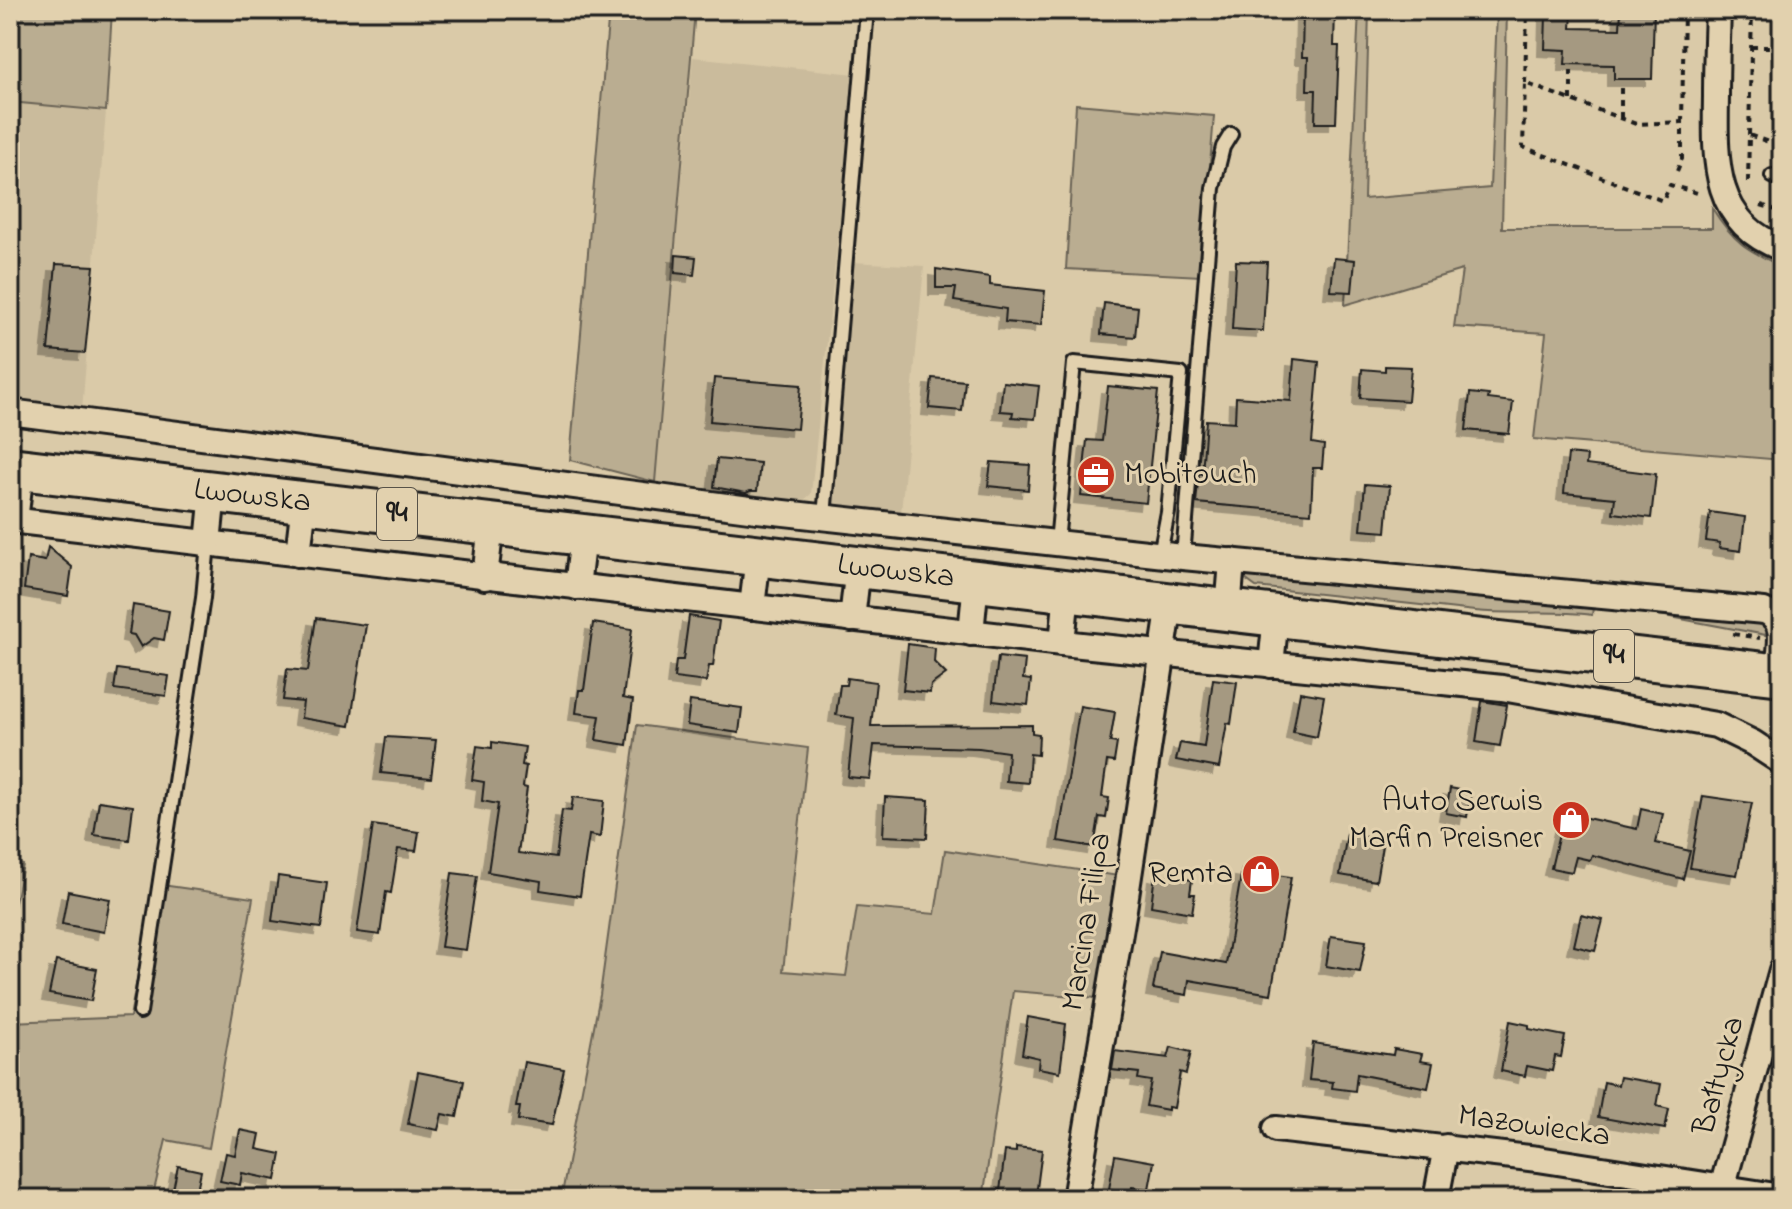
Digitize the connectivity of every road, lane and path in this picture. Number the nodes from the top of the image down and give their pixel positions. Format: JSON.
{"nodes":[{"id":1,"x":867,"y":10,"type":"edge"},
{"id":2,"x":1527,"y":10,"type":"edge"},
{"id":3,"x":1684,"y":10,"type":"edge"},
{"id":4,"x":1718,"y":10,"type":"edge"},
{"id":5,"x":1752,"y":10,"type":"edge"},
{"id":6,"x":1751,"y":47,"type":"junction"},
{"id":7,"x":1769,"y":47,"type":"dead end"},
{"id":8,"x":1571,"y":71,"type":"dead end"},
{"id":9,"x":1525,"y":83,"type":"junction"},
{"id":10,"x":1621,"y":87,"type":"dead end"},
{"id":11,"x":1571,"y":100,"type":"junction"},
{"id":12,"x":1621,"y":118,"type":"junction"},
{"id":13,"x":1682,"y":122,"type":"junction"},
{"id":14,"x":1231,"y":134,"type":"dead end"},
{"id":15,"x":1749,"y":135,"type":"dead end"},
{"id":16,"x":1677,"y":171,"type":"dead end"},
{"id":17,"x":1707,"y":195,"type":"dead end"},
{"id":18,"x":1782,"y":248,"type":"edge"},
{"id":19,"x":10,"y":412,"type":"edge"},
{"id":20,"x":16,"y":469,"type":"edge"},
{"id":21,"x":213,"y":492,"type":"junction"},
{"id":22,"x":304,"y":503,"type":"junction"},
{"id":23,"x":783,"y":512,"type":"junction"},
{"id":24,"x":824,"y":517,"type":"junction"},
{"id":25,"x":13,"y":520,"type":"edge"},
{"id":26,"x":491,"y":525,"type":"junction"},
{"id":27,"x":583,"y":536,"type":"junction"},
{"id":28,"x":208,"y":543,"type":"junction"},
{"id":29,"x":1057,"y":543,"type":"junction"},
{"id":30,"x":298,"y":554,"type":"junction"},
{"id":31,"x":1171,"y":556,"type":"junction"},
{"id":32,"x":768,"y":557,"type":"junction"},
{"id":33,"x":1232,"y":561,"type":"junction"},
{"id":34,"x":858,"y":567,"type":"junction"},
{"id":35,"x":485,"y":577,"type":"junction"},
{"id":36,"x":976,"y":581,"type":"junction"},
{"id":37,"x":577,"y":587,"type":"junction"},
{"id":38,"x":1067,"y":592,"type":"junction"},
{"id":39,"x":1170,"y":604,"type":"junction"},
{"id":40,"x":752,"y":607,"type":"junction"},
{"id":41,"x":1228,"y":611,"type":"junction"},
{"id":42,"x":1276,"y":616,"type":"junction"},
{"id":43,"x":852,"y":619,"type":"junction"},
{"id":44,"x":971,"y":633,"type":"junction"},
{"id":45,"x":1062,"y":643,"type":"junction"},
{"id":46,"x":1370,"y":650,"type":"junction"},
{"id":47,"x":1163,"y":655,"type":"junction"},
{"id":48,"x":1271,"y":665,"type":"junction"},
{"id":49,"x":1779,"y":674,"type":"edge"},
{"id":50,"x":1782,"y":762,"type":"edge"},
{"id":51,"x":1782,"y":970,"type":"edge"},
{"id":52,"x":140,"y":1012,"type":"dead end"},
{"id":53,"x":1276,"y":1129,"type":"dead end"},
{"id":54,"x":1446,"y":1147,"type":"junction"},
{"id":55,"x":1721,"y":1194,"type":"edge"},
{"id":56,"x":1782,"y":1197,"type":"edge"},
{"id":57,"x":1075,"y":1199,"type":"edge"},
{"id":58,"x":1436,"y":1199,"type":"edge"}],
"edges":[{"from":1,"to":24,"type":"lane"},
{"from":2,"to":9,"type":"path"},
{"from":3,"to":13,"type":"path"},
{"from":4,"to":18,"type":"street"},
{"from":5,"to":6,"type":"path"},
{"from":6,"to":7,"type":"path"},
{"from":6,"to":15,"type":"path"},
{"from":8,"to":11,"type":"path"},
{"from":9,"to":11,"type":"path"},
{"from":9,"to":17,"type":"path"},
{"from":10,"to":12,"type":"path"},
{"from":11,"to":12,"type":"path"},
{"from":12,"to":13,"type":"path"},
{"from":13,"to":16,"type":"path"},
{"from":14,"to":31,"type":"lane"},
{"from":19,"to":23,"type":"street"},
{"from":20,"to":21,"type":"main road","name":"Lwowska","number":"94"},
{"from":20,"to":25,"type":"street"},
{"from":21,"to":22,"type":"main road","name":"Lwowska","number":"94"},
{"from":21,"to":28,"type":"street"},
{"from":22,"to":26,"type":"main road","name":"Lwowska","number":"94"},
{"from":22,"to":30,"type":"street"},
{"from":23,"to":24,"type":"street"},
{"from":23,"to":32,"type":"street"},
{"from":24,"to":29,"type":"street"},
{"from":25,"to":28,"type":"street"},
{"from":26,"to":27,"type":"main road","name":"Lwowska","number":"94"},
{"from":26,"to":35,"type":"street"},
{"from":27,"to":32,"type":"main road","name":"Lwowska","number":"94"},
{"from":27,"to":37,"type":"street"},
{"from":28,"to":30,"type":"street"},
{"from":28,"to":52,"type":"lane"},
{"from":29,"to":31,"type":"street"},
{"from":29,"to":31,"type":"lane"},
{"from":30,"to":35,"type":"street"},
{"from":31,"to":33,"type":"street"},
{"from":32,"to":34,"type":"main road","name":"Lwowska","number":"94"},
{"from":32,"to":40,"type":"street"},
{"from":33,"to":41,"type":"street"},
{"from":33,"to":49,"type":"street"},
{"from":34,"to":36,"type":"main road","name":"Lwowska","number":"94"},
{"from":34,"to":43,"type":"street"},
{"from":35,"to":37,"type":"street"},
{"from":36,"to":38,"type":"main road","name":"Lwowska","number":"94"},
{"from":36,"to":44,"type":"street"},
{"from":37,"to":40,"type":"street"},
{"from":38,"to":39,"type":"main road","name":"Lwowska","number":"94"},
{"from":38,"to":45,"type":"street"},
{"from":39,"to":41,"type":"main road","name":"Lwowska","number":"94"},
{"from":39,"to":47,"type":"street","name":"Marcina Filipa"},
{"from":40,"to":43,"type":"street"},
{"from":41,"to":42,"type":"main road","name":"Lwowska","number":"94"},
{"from":42,"to":46,"type":"main road","name":"Lwowska","number":"94"},
{"from":42,"to":48,"type":"street"},
{"from":43,"to":44,"type":"street"},
{"from":44,"to":45,"type":"street"},
{"from":45,"to":47,"type":"street"},
{"from":46,"to":48,"type":"street"},
{"from":46,"to":49,"type":"main road","name":"Lwowska","number":"94"},
{"from":46,"to":50,"type":"street"},
{"from":47,"to":48,"type":"street"},
{"from":47,"to":57,"type":"street","name":"Marcina Filipa"},
{"from":51,"to":55,"type":"street","name":"Bałtycka"},
{"from":53,"to":54,"type":"street","name":"Mazowiecka"},
{"from":54,"to":55,"type":"street","name":"Mazowiecka"},
{"from":54,"to":58,"type":"street"},
{"from":55,"to":56,"type":"street","name":"Mazowiecka"}]}
